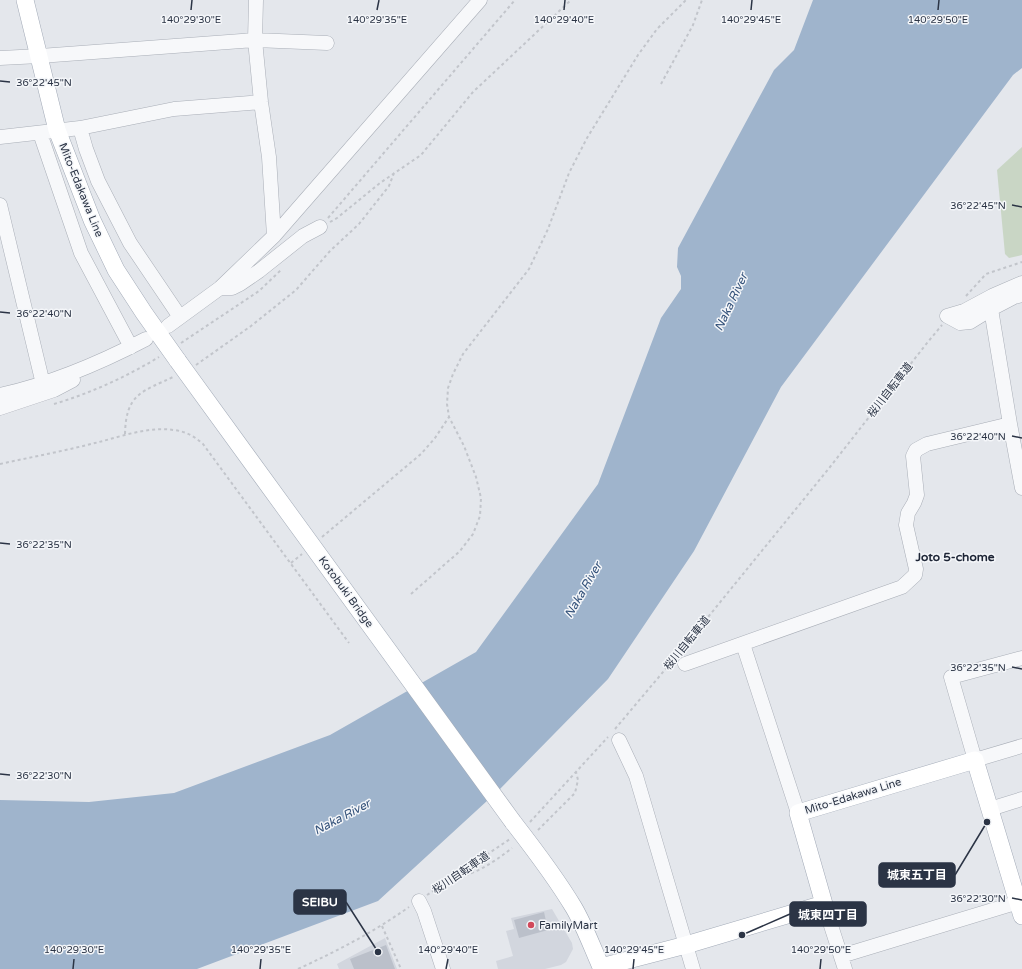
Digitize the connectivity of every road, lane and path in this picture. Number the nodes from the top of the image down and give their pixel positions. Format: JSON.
{"nodes":[{"id":1,"x":25,"y":0,"type":"edge"},
{"id":2,"x":256,"y":0,"type":"edge"},
{"id":3,"x":480,"y":0,"type":"edge"},
{"id":4,"x":572,"y":0,"type":"edge"},
{"id":5,"x":686,"y":0,"type":"edge"},
{"id":6,"x":702,"y":0,"type":"edge"},
{"id":7,"x":255,"y":40,"type":"junction"},
{"id":8,"x":327,"y":43,"type":"dead end"},
{"id":9,"x":40,"y":56,"type":"junction"},
{"id":10,"x":0,"y":58,"type":"edge"},
{"id":11,"x":661,"y":84,"type":"dead end"},
{"id":12,"x":261,"y":102,"type":"junction"},
{"id":13,"x":80,"y":128,"type":"junction"},
{"id":14,"x":57,"y":130,"type":"junction"},
{"id":15,"x":40,"y":133,"type":"junction"},
{"id":16,"x":0,"y":137,"type":"edge"},
{"id":17,"x":394,"y":173,"type":"junction"},
{"id":18,"x":0,"y":205,"type":"edge"},
{"id":19,"x":320,"y":227,"type":"joint"},
{"id":20,"x":274,"y":236,"type":"junction"},
{"id":21,"x":1022,"y":262,"type":"edge"},
{"id":22,"x":1022,"y":283,"type":"edge"},
{"id":23,"x":220,"y":288,"type":"junction"},
{"id":24,"x":1022,"y":295,"type":"edge"},
{"id":25,"x":962,"y":301,"type":"dead end"},
{"id":26,"x":991,"y":309,"type":"junction"},
{"id":27,"x":947,"y":316,"type":"junction"},
{"id":28,"x":180,"y":318,"type":"junction"},
{"id":29,"x":168,"y":326,"type":"dead end"},
{"id":30,"x":146,"y":339,"type":"dead end"},
{"id":31,"x":131,"y":347,"type":"junction"},
{"id":32,"x":85,"y":367,"type":"junction"},
{"id":33,"x":183,"y":368,"type":"junction"},
{"id":34,"x":43,"y":384,"type":"junction"},
{"id":35,"x":0,"y":395,"type":"edge"},
{"id":36,"x":0,"y":408,"type":"edge"},
{"id":37,"x":449,"y":417,"type":"junction"},
{"id":38,"x":1010,"y":424,"type":"junction"},
{"id":39,"x":126,"y":434,"type":"junction"},
{"id":40,"x":0,"y":464,"type":"edge"},
{"id":41,"x":1020,"y":470,"type":"edge"},
{"id":42,"x":1022,"y":488,"type":"edge"},
{"id":43,"x":320,"y":539,"type":"dead end"},
{"id":44,"x":302,"y":554,"type":"dead end"},
{"id":45,"x":291,"y":563,"type":"junction"},
{"id":46,"x":411,"y":594,"type":"dead end"},
{"id":47,"x":349,"y":643,"type":"dead end"},
{"id":48,"x":743,"y":644,"type":"junction"},
{"id":49,"x":1022,"y":658,"type":"edge"},
{"id":50,"x":685,"y":664,"type":"dead end"},
{"id":51,"x":618,"y":740,"type":"dead end"},
{"id":52,"x":1022,"y":746,"type":"edge"},
{"id":53,"x":975,"y":760,"type":"junction"},
{"id":54,"x":576,"y":772,"type":"junction"},
{"id":55,"x":1022,"y":799,"type":"edge"},
{"id":56,"x":990,"y":809,"type":"junction"},
{"id":57,"x":798,"y":813,"type":"junction"},
{"id":58,"x":516,"y":826,"type":"junction"},
{"id":59,"x":538,"y":830,"type":"dead end"},
{"id":60,"x":512,"y":848,"type":"dead end"},
{"id":61,"x":453,"y":879,"type":"junction"},
{"id":62,"x":419,"y":901,"type":"junction"},
{"id":63,"x":824,"y":904,"type":"junction"},
{"id":64,"x":1021,"y":907,"type":"edge"},
{"id":65,"x":382,"y":926,"type":"junction"},
{"id":66,"x":686,"y":945,"type":"junction"},
{"id":67,"x":843,"y":962,"type":"edge"},
{"id":68,"x":597,"y":968,"type":"edge"},
{"id":69,"x":298,"y":969,"type":"edge"},
{"id":70,"x":401,"y":969,"type":"edge"},
{"id":71,"x":443,"y":969,"type":"edge"},
{"id":72,"x":692,"y":969,"type":"edge"}],
"edges":[{"from":1,"to":9,"type":"main road","name":"Mito-Edakawa Line"},
{"from":2,"to":7,"type":"street"},
{"from":3,"to":20,"type":"street"},
{"from":4,"to":17,"type":"path"},
{"from":5,"to":37,"type":"path"},
{"from":6,"to":11,"type":"path"},
{"from":7,"to":8,"type":"street"},
{"from":7,"to":9,"type":"street"},
{"from":7,"to":12,"type":"street"},
{"from":9,"to":10,"type":"street"},
{"from":9,"to":14,"type":"main road","name":"Mito-Edakawa Line"},
{"from":12,"to":13,"type":"street"},
{"from":12,"to":20,"type":"street"},
{"from":13,"to":14,"type":"street"},
{"from":13,"to":28,"type":"street"},
{"from":14,"to":15,"type":"street"},
{"from":14,"to":33,"type":"main road","name":"Mito-Edakawa Line"},
{"from":15,"to":16,"type":"street"},
{"from":15,"to":31,"type":"street"},
{"from":17,"to":19,"type":"path"},
{"from":17,"to":33,"type":"path"},
{"from":18,"to":34,"type":"street"},
{"from":19,"to":23,"type":"street"},
{"from":20,"to":23,"type":"street"},
{"from":21,"to":25,"type":"path"},
{"from":22,"to":27,"type":"street"},
{"from":23,"to":28,"type":"street"},
{"from":24,"to":26,"type":"street"},
{"from":26,"to":27,"type":"street"},
{"from":26,"to":38,"type":"street"},
{"from":27,"to":54,"type":"path","name":"桜川自転車道"},
{"from":28,"to":29,"type":"street"},
{"from":30,"to":31,"type":"street"},
{"from":31,"to":32,"type":"street"},
{"from":32,"to":34,"type":"street"},
{"from":32,"to":36,"type":"street"},
{"from":33,"to":39,"type":"path"},
{"from":33,"to":58,"type":"main road","name":"Kotobuki Bridge","bridge":true},
{"from":34,"to":35,"type":"street"},
{"from":37,"to":43,"type":"path"},
{"from":37,"to":46,"type":"path"},
{"from":38,"to":41,"type":"street"},
{"from":38,"to":48,"type":"street"},
{"from":39,"to":40,"type":"path"},
{"from":39,"to":45,"type":"path"},
{"from":41,"to":42,"type":"street"},
{"from":44,"to":45,"type":"path"},
{"from":45,"to":47,"type":"path"},
{"from":48,"to":50,"type":"street"},
{"from":48,"to":57,"type":"street"},
{"from":49,"to":53,"type":"street"},
{"from":51,"to":66,"type":"street"},
{"from":52,"to":53,"type":"street"},
{"from":53,"to":56,"type":"main road"},
{"from":53,"to":57,"type":"main road","name":"Mito-Edakawa Line"},
{"from":54,"to":58,"type":"path","name":"桜川自転車道"},
{"from":54,"to":59,"type":"path"},
{"from":55,"to":56,"type":"street"},
{"from":56,"to":64,"type":"main road"},
{"from":57,"to":63,"type":"main road","name":"Mito-Edakawa Line"},
{"from":58,"to":61,"type":"path","name":"桜川自転車道"},
{"from":58,"to":68,"type":"main road"},
{"from":60,"to":61,"type":"path"},
{"from":61,"to":62,"type":"path","name":"桜川自転車道"},
{"from":62,"to":65,"type":"path","name":"桜川自転車道"},
{"from":62,"to":71,"type":"street"},
{"from":63,"to":66,"type":"main road"},
{"from":63,"to":67,"type":"street"},
{"from":64,"to":67,"type":"street"},
{"from":65,"to":69,"type":"path","name":"桜川自転車道"},
{"from":65,"to":70,"type":"path"},
{"from":66,"to":68,"type":"main road"},
{"from":66,"to":72,"type":"street"}]}
